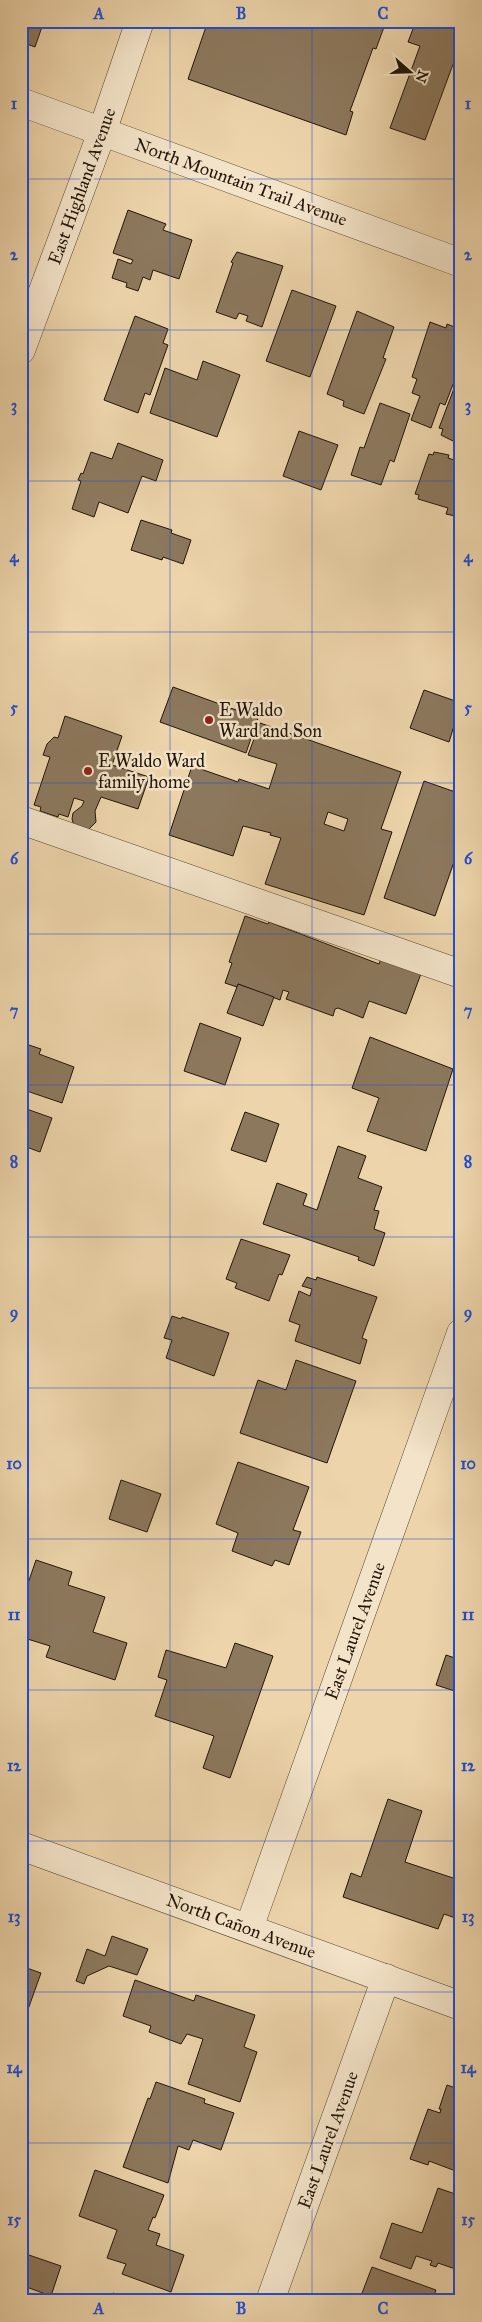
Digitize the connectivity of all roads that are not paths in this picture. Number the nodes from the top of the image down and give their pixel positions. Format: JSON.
{"nodes":[{"id":1,"x":140,"y":21,"type":"edge"},
{"id":2,"x":21,"y":102,"type":"edge"},
{"id":3,"x":102,"y":132,"type":"junction"},
{"id":4,"x":461,"y":263,"type":"edge"},
{"id":5,"x":21,"y":350,"type":"edge"},
{"id":6,"x":21,"y":820,"type":"edge"},
{"id":7,"x":461,"y":974,"type":"edge"},
{"id":8,"x":461,"y":1333,"type":"edge"},
{"id":9,"x":21,"y":1846,"type":"edge"},
{"id":10,"x":249,"y":1928,"type":"junction"},
{"id":11,"x":386,"y":1978,"type":"junction"},
{"id":12,"x":461,"y":2006,"type":"edge"},
{"id":13,"x":270,"y":2301,"type":"edge"}],
"edges":[{"from":1,"to":3,"type":"street","name":"East Highland Avenue"},
{"from":2,"to":3,"type":"street","name":"North Mountain Trail Avenue"},
{"from":3,"to":4,"type":"street","name":"North Mountain Trail Avenue"},
{"from":3,"to":5,"type":"street","name":"East Highland Avenue"},
{"from":6,"to":7,"type":"street"},
{"from":8,"to":10,"type":"street","name":"East Laurel Avenue"},
{"from":9,"to":10,"type":"street","name":"North Cañon Avenue"},
{"from":10,"to":11,"type":"street","name":"North Cañon Avenue"},
{"from":11,"to":12,"type":"street","name":"North Cañon Avenue"},
{"from":11,"to":13,"type":"street","name":"East Laurel Avenue"}]}
